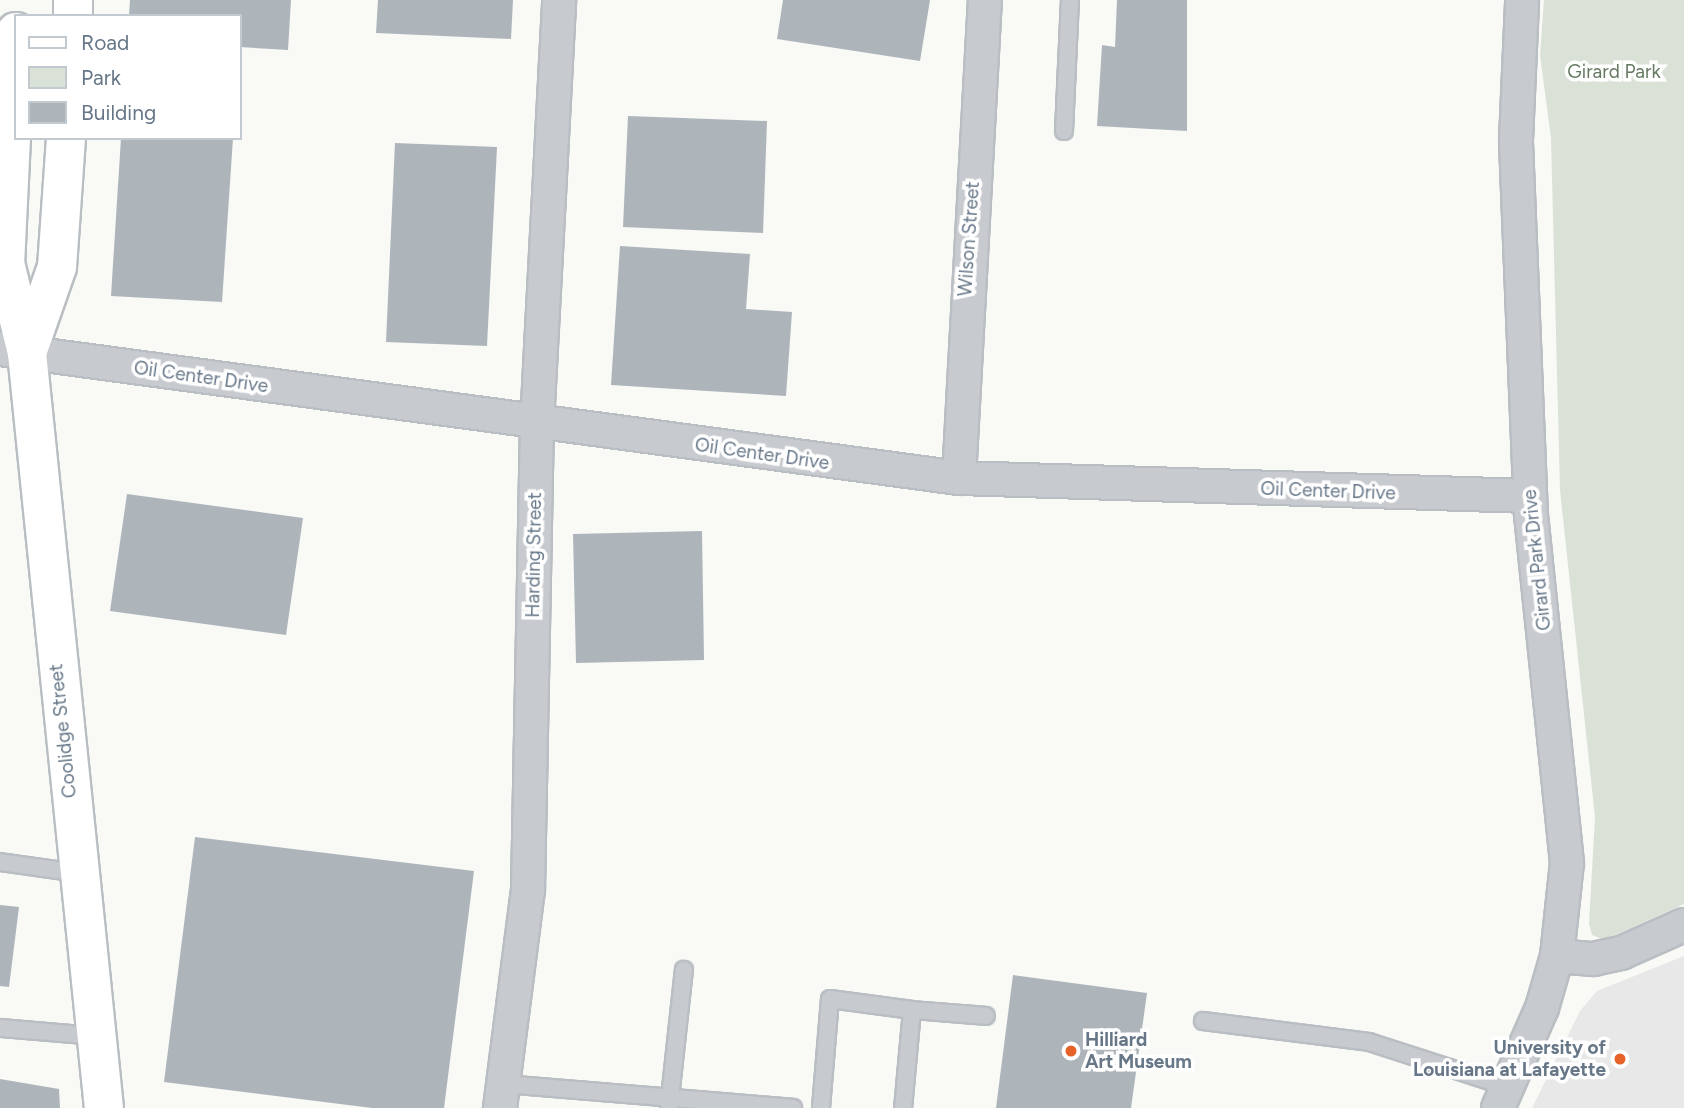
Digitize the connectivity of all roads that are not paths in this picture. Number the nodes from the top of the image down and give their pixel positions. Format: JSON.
{"nodes":[{"id":1,"x":559,"y":0,"type":"edge"},
{"id":2,"x":985,"y":0,"type":"edge"},
{"id":3,"x":1070,"y":0,"type":"edge"},
{"id":4,"x":1522,"y":0,"type":"edge"},
{"id":5,"x":14,"y":52,"type":"edge"},
{"id":6,"x":1064,"y":131,"type":"dead end"},
{"id":7,"x":66,"y":140,"type":"edge"},
{"id":8,"x":5,"y":141,"type":"edge"},
{"id":9,"x":13,"y":351,"type":"edge"},
{"id":10,"x":537,"y":424,"type":"junction"},
{"id":11,"x":959,"y":478,"type":"junction"},
{"id":12,"x":1530,"y":496,"type":"junction"},
{"id":13,"x":0,"y":862,"type":"edge"},
{"id":14,"x":78,"y":873,"type":"junction"},
{"id":15,"x":1684,"y":925,"type":"edge"},
{"id":16,"x":1557,"y":956,"type":"junction"},
{"id":17,"x":684,"y":970,"type":"dead end"},
{"id":18,"x":912,"y":1010,"type":"junction"},
{"id":19,"x":986,"y":1016,"type":"dead end"},
{"id":20,"x":1203,"y":1021,"type":"dead end"},
{"id":21,"x":0,"y":1028,"type":"edge"},
{"id":22,"x":95,"y":1036,"type":"junction"},
{"id":23,"x":502,"y":1096,"type":"edge"},
{"id":24,"x":1503,"y":1097,"type":"edge"},
{"id":25,"x":670,"y":1103,"type":"edge"},
{"id":26,"x":103,"y":1108,"type":"edge"},
{"id":27,"x":793,"y":1108,"type":"edge"},
{"id":28,"x":821,"y":1108,"type":"edge"},
{"id":29,"x":903,"y":1108,"type":"edge"}],
"edges":[{"from":1,"to":10,"type":"street","name":"Harding Street"},
{"from":2,"to":11,"type":"street","name":"Wilson Street"},
{"from":3,"to":6,"type":"lane"},
{"from":4,"to":12,"type":"street","name":"Girard Park Drive"},
{"from":5,"to":8,"type":"street","name":"Coolidge Street"},
{"from":7,"to":9,"type":"street","name":"Coolidge Street"},
{"from":8,"to":9,"type":"street","name":"Coolidge Street"},
{"from":9,"to":10,"type":"street","name":"Oil Center Drive"},
{"from":9,"to":14,"type":"street","name":"Coolidge Street"},
{"from":10,"to":11,"type":"street","name":"Oil Center Drive"},
{"from":10,"to":23,"type":"street","name":"Harding Street"},
{"from":11,"to":12,"type":"street","name":"Oil Center Drive"},
{"from":12,"to":16,"type":"street","name":"Girard Park Drive"},
{"from":13,"to":14,"type":"lane"},
{"from":14,"to":22,"type":"street","name":"Coolidge Street"},
{"from":15,"to":16,"type":"street"},
{"from":16,"to":24,"type":"street","name":"Girard Park Drive"},
{"from":17,"to":25,"type":"lane"},
{"from":18,"to":19,"type":"lane"},
{"from":18,"to":28,"type":"lane"},
{"from":18,"to":29,"type":"lane"},
{"from":20,"to":24,"type":"lane"},
{"from":21,"to":22,"type":"lane"},
{"from":22,"to":26,"type":"street","name":"Coolidge Street"},
{"from":23,"to":25,"type":"lane"},
{"from":25,"to":27,"type":"lane"}]}
